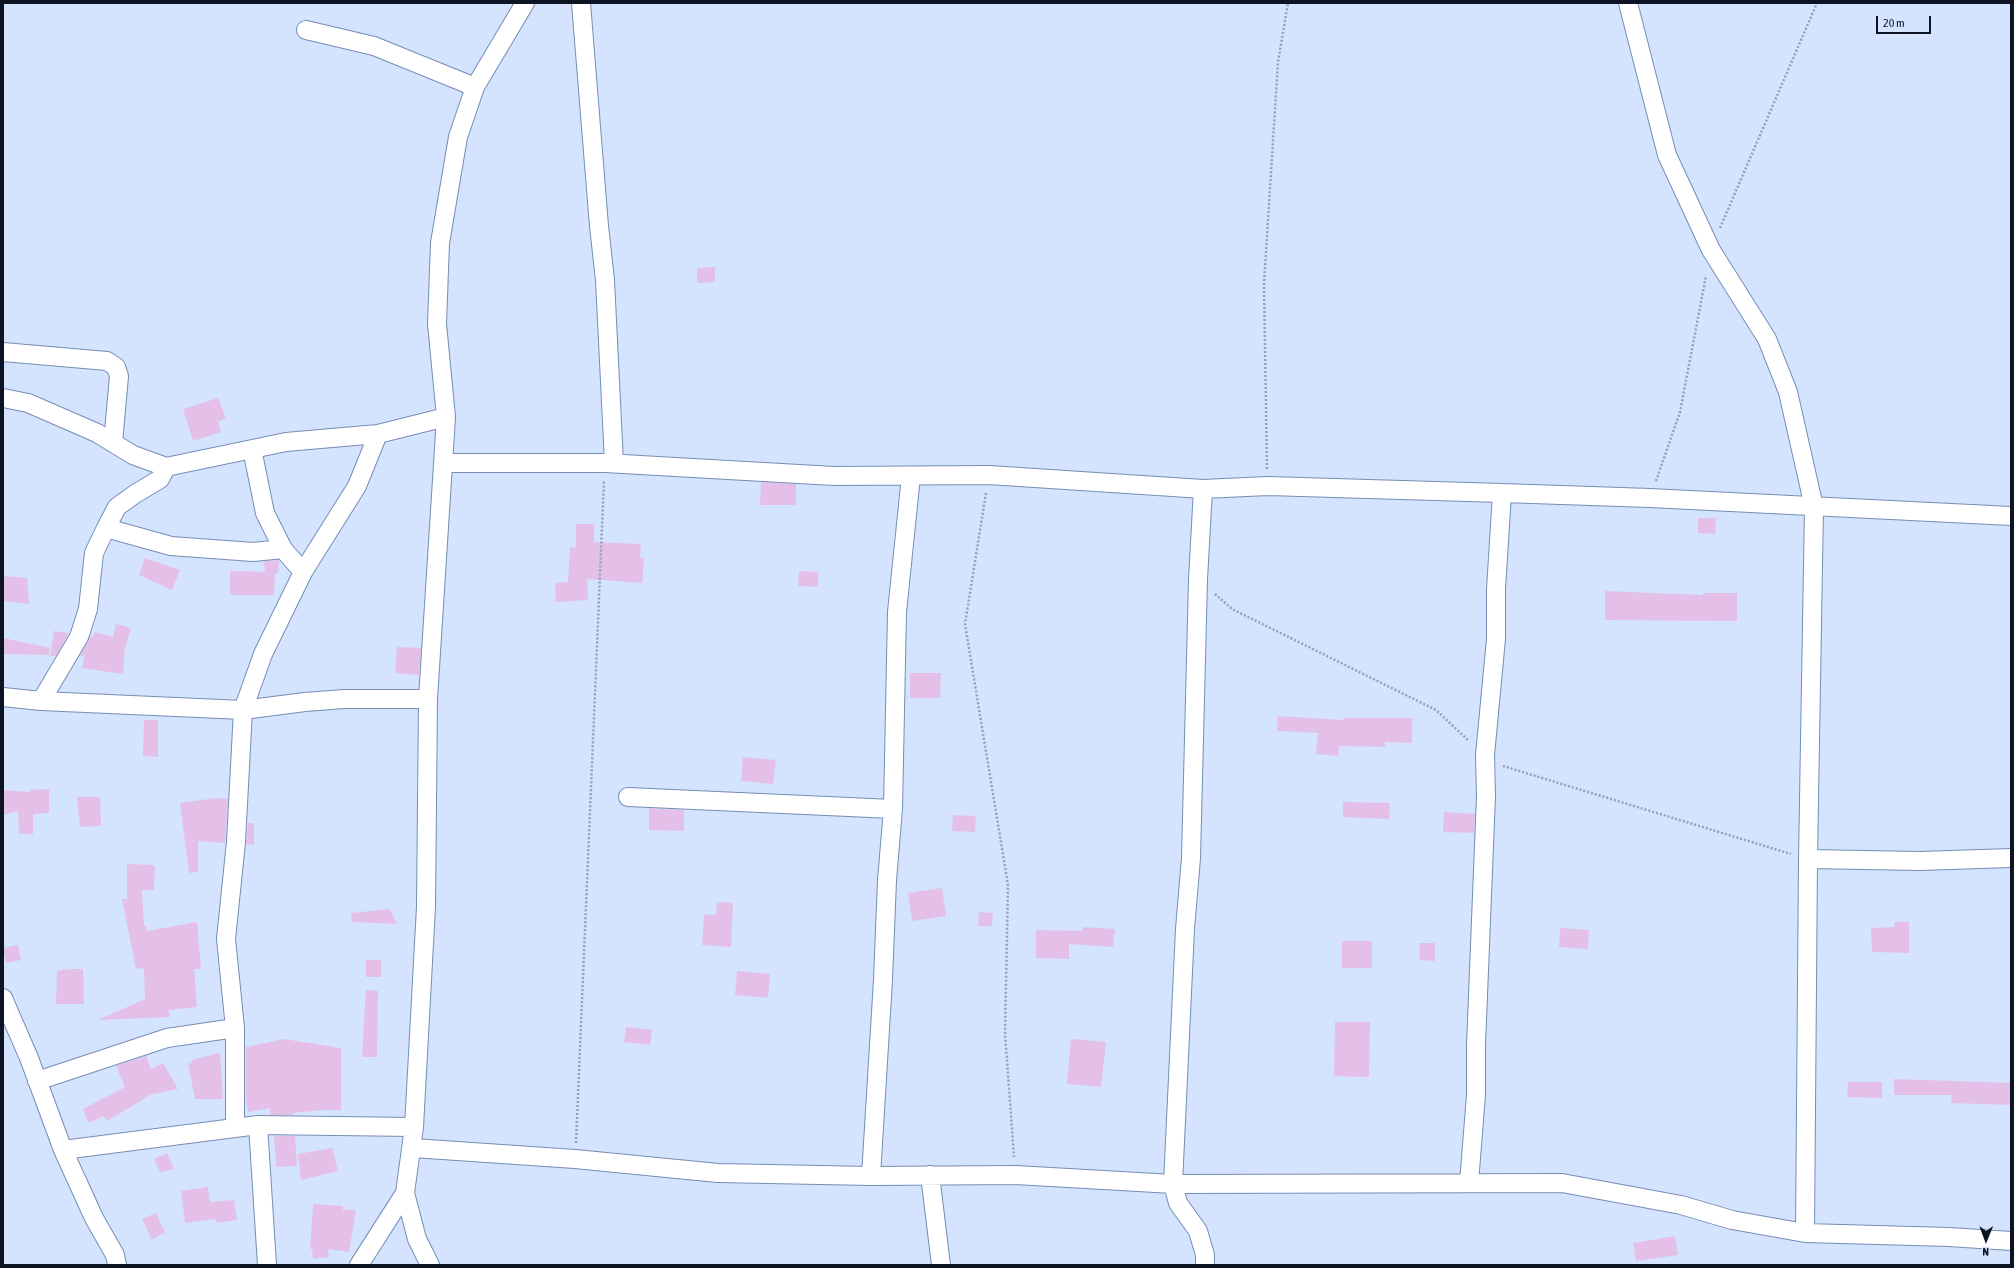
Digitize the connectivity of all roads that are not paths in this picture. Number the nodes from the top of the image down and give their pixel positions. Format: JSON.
{"nodes":[{"id":1,"x":525,"y":3,"type":"edge"},
{"id":2,"x":581,"y":3,"type":"edge"},
{"id":3,"x":1628,"y":3,"type":"edge"},
{"id":4,"x":306,"y":30,"type":"dead end"},
{"id":5,"x":475,"y":87,"type":"junction"},
{"id":6,"x":3,"y":352,"type":"edge"},
{"id":7,"x":3,"y":398,"type":"edge"},
{"id":8,"x":446,"y":417,"type":"junction"},
{"id":9,"x":378,"y":434,"type":"junction"},
{"id":10,"x":113,"y":443,"type":"junction"},
{"id":11,"x":252,"y":449,"type":"junction"},
{"id":12,"x":445,"y":463,"type":"junction"},
{"id":13,"x":609,"y":463,"type":"junction"},
{"id":14,"x":166,"y":467,"type":"junction"},
{"id":15,"x":911,"y":476,"type":"junction"},
{"id":16,"x":1203,"y":489,"type":"junction"},
{"id":17,"x":1502,"y":493,"type":"junction"},
{"id":18,"x":1814,"y":507,"type":"junction"},
{"id":19,"x":2011,"y":516,"type":"edge"},
{"id":20,"x":106,"y":528,"type":"junction"},
{"id":21,"x":283,"y":549,"type":"junction"},
{"id":22,"x":303,"y":572,"type":"junction"},
{"id":23,"x":3,"y":697,"type":"edge"},
{"id":24,"x":428,"y":699,"type":"junction"},
{"id":25,"x":41,"y":702,"type":"junction"},
{"id":26,"x":243,"y":710,"type":"junction"},
{"id":27,"x":628,"y":796,"type":"dead end"},
{"id":28,"x":893,"y":809,"type":"junction"},
{"id":29,"x":2011,"y":858,"type":"edge"},
{"id":30,"x":1808,"y":859,"type":"junction"},
{"id":31,"x":3,"y":998,"type":"edge"},
{"id":32,"x":235,"y":1028,"type":"junction"},
{"id":33,"x":37,"y":1081,"type":"junction"},
{"id":34,"x":258,"y":1125,"type":"junction"},
{"id":35,"x":235,"y":1127,"type":"junction"},
{"id":36,"x":414,"y":1127,"type":"junction"},
{"id":37,"x":413,"y":1148,"type":"junction"},
{"id":38,"x":62,"y":1150,"type":"junction"},
{"id":39,"x":930,"y":1175,"type":"junction"},
{"id":40,"x":871,"y":1176,"type":"junction"},
{"id":41,"x":1469,"y":1183,"type":"junction"},
{"id":42,"x":1173,"y":1184,"type":"junction"},
{"id":43,"x":405,"y":1193,"type":"junction"},
{"id":44,"x":1805,"y":1233,"type":"junction"},
{"id":45,"x":2011,"y":1241,"type":"edge"},
{"id":46,"x":117,"y":1265,"type":"edge"},
{"id":47,"x":267,"y":1265,"type":"edge"},
{"id":48,"x":359,"y":1265,"type":"edge"},
{"id":49,"x":430,"y":1265,"type":"edge"},
{"id":50,"x":941,"y":1265,"type":"edge"},
{"id":51,"x":1205,"y":1265,"type":"edge"}],
"edges":[{"from":1,"to":5,"type":"street"},
{"from":2,"to":13,"type":"street"},
{"from":3,"to":18,"type":"street"},
{"from":4,"to":5,"type":"street"},
{"from":5,"to":8,"type":"street"},
{"from":6,"to":10,"type":"street"},
{"from":7,"to":10,"type":"street"},
{"from":8,"to":9,"type":"street"},
{"from":8,"to":12,"type":"street"},
{"from":9,"to":11,"type":"street"},
{"from":9,"to":22,"type":"street"},
{"from":10,"to":14,"type":"street"},
{"from":11,"to":14,"type":"street"},
{"from":11,"to":21,"type":"street"},
{"from":12,"to":13,"type":"street"},
{"from":12,"to":24,"type":"street"},
{"from":13,"to":15,"type":"street"},
{"from":14,"to":20,"type":"street"},
{"from":15,"to":16,"type":"street"},
{"from":15,"to":28,"type":"street"},
{"from":16,"to":17,"type":"street"},
{"from":16,"to":42,"type":"street"},
{"from":17,"to":18,"type":"street"},
{"from":17,"to":41,"type":"street"},
{"from":18,"to":19,"type":"street"},
{"from":18,"to":30,"type":"street"},
{"from":20,"to":21,"type":"street"},
{"from":20,"to":25,"type":"street"},
{"from":21,"to":22,"type":"street"},
{"from":22,"to":26,"type":"street"},
{"from":23,"to":25,"type":"street"},
{"from":24,"to":26,"type":"street"},
{"from":24,"to":36,"type":"street"},
{"from":25,"to":26,"type":"street"},
{"from":26,"to":32,"type":"street"},
{"from":27,"to":28,"type":"street"},
{"from":28,"to":40,"type":"street"},
{"from":29,"to":30,"type":"street"},
{"from":30,"to":44,"type":"street"},
{"from":31,"to":33,"type":"street"},
{"from":32,"to":33,"type":"street"},
{"from":32,"to":35,"type":"street"},
{"from":33,"to":38,"type":"street"},
{"from":34,"to":35,"type":"street"},
{"from":34,"to":36,"type":"street"},
{"from":34,"to":47,"type":"street"},
{"from":35,"to":38,"type":"street"},
{"from":36,"to":37,"type":"street"},
{"from":37,"to":40,"type":"street"},
{"from":37,"to":43,"type":"street"},
{"from":38,"to":46,"type":"street"},
{"from":39,"to":40,"type":"street"},
{"from":39,"to":42,"type":"street"},
{"from":39,"to":50,"type":"street"},
{"from":41,"to":42,"type":"street"},
{"from":41,"to":44,"type":"street"},
{"from":42,"to":51,"type":"street"},
{"from":43,"to":48,"type":"street"},
{"from":43,"to":49,"type":"street"},
{"from":44,"to":45,"type":"street"}]}
